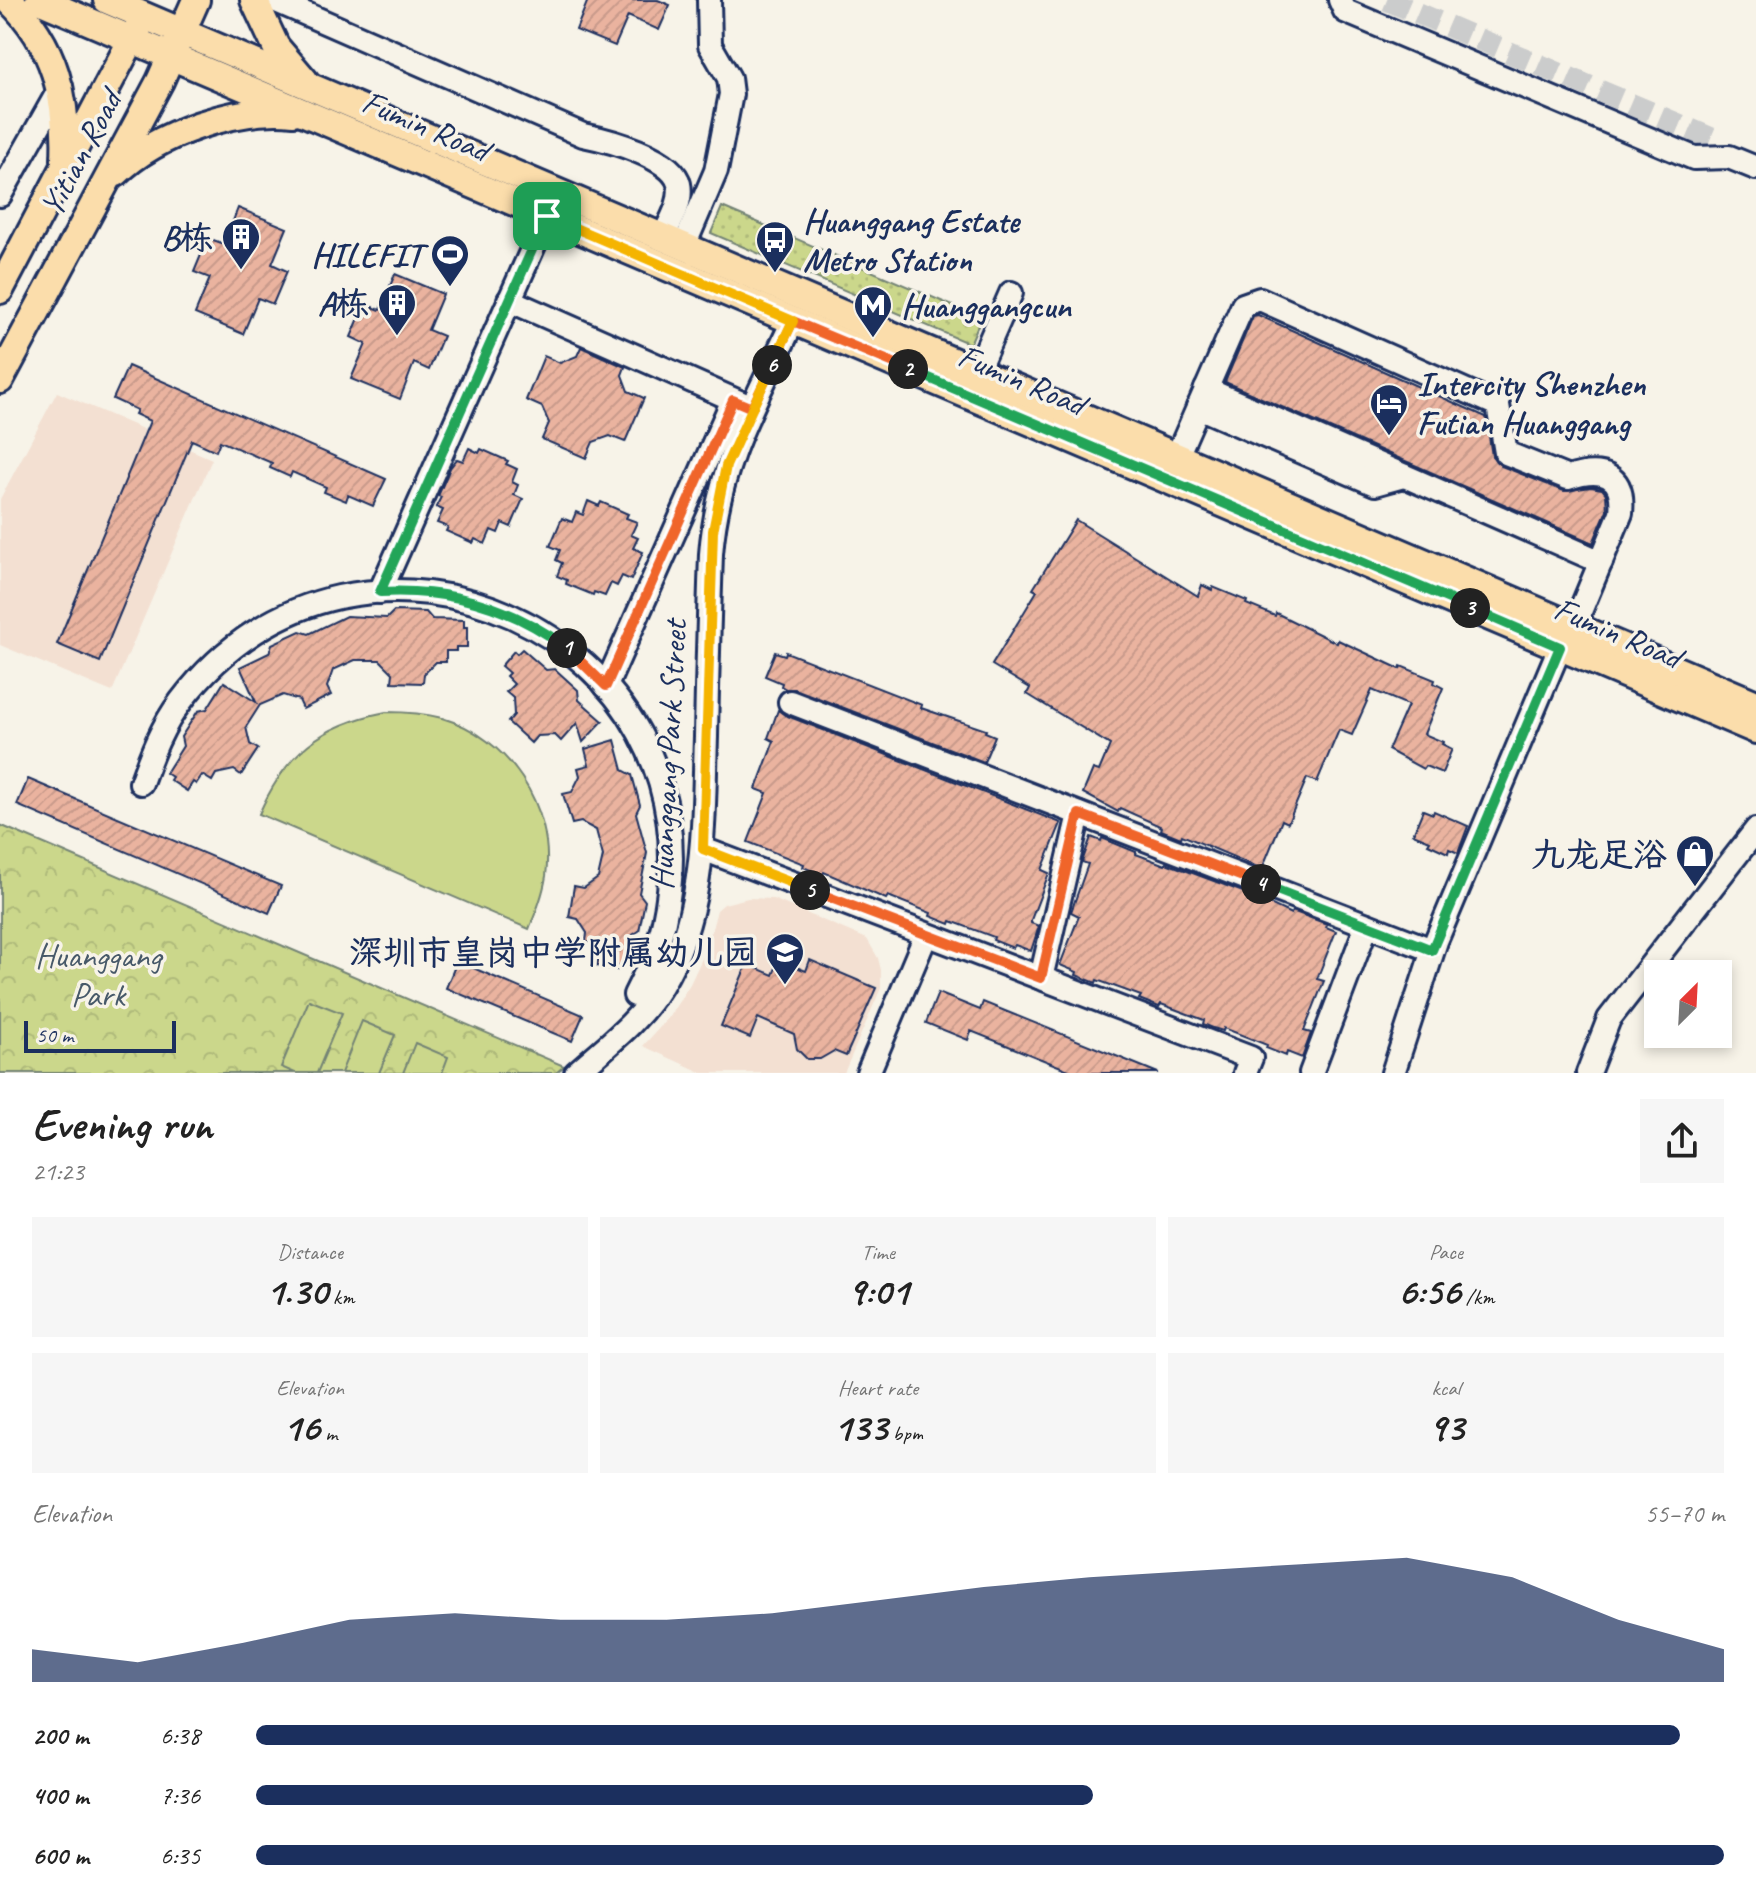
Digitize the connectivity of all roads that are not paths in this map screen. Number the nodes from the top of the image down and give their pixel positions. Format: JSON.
{"nodes":[{"id":1,"x":9,"y":0,"type":"edge"},
{"id":2,"x":39,"y":0,"type":"edge"},
{"id":3,"x":107,"y":0,"type":"edge"},
{"id":4,"x":196,"y":0,"type":"edge"},
{"id":5,"x":254,"y":0,"type":"edge"},
{"id":6,"x":274,"y":0,"type":"edge"},
{"id":7,"x":709,"y":0,"type":"edge"},
{"id":8,"x":1340,"y":0,"type":"edge"},
{"id":9,"x":149,"y":8,"type":"edge"},
{"id":10,"x":182,"y":32,"type":"junction"},
{"id":11,"x":132,"y":40,"type":"junction"},
{"id":12,"x":172,"y":57,"type":"junction"},
{"id":13,"x":61,"y":87,"type":"junction"},
{"id":14,"x":322,"y":91,"type":"junction"},
{"id":15,"x":310,"y":115,"type":"junction"},
{"id":16,"x":1720,"y":142,"type":"tunnel mouth"},
{"id":17,"x":1756,"y":157,"type":"edge"},
{"id":18,"x":64,"y":168,"type":"junction"},
{"id":19,"x":1756,"y":168,"type":"edge"},
{"id":20,"x":99,"y":194,"type":"junction"},
{"id":21,"x":0,"y":195,"type":"edge"},
{"id":22,"x":547,"y":216,"type":"junction"},
{"id":23,"x":673,"y":242,"type":"junction"},
{"id":24,"x":0,"y":290,"type":"edge"},
{"id":25,"x":1011,"y":293,"type":"dead end"},
{"id":26,"x":509,"y":300,"type":"junction"},
{"id":27,"x":793,"y":321,"type":"junction"},
{"id":28,"x":977,"y":371,"type":"junction"},
{"id":29,"x":0,"y":380,"type":"edge"},
{"id":30,"x":1202,"y":398,"type":"junction"},
{"id":31,"x":742,"y":404,"type":"junction"},
{"id":32,"x":1177,"y":456,"type":"junction"},
{"id":33,"x":1601,"y":562,"type":"junction"},
{"id":34,"x":380,"y":592,"type":"junction"},
{"id":35,"x":1567,"y":636,"type":"junction"},
{"id":36,"x":606,"y":686,"type":"junction"},
{"id":37,"x":1754,"y":697,"type":"edge"},
{"id":38,"x":790,"y":702,"type":"dead end"},
{"id":39,"x":1756,"y":730,"type":"edge"},
{"id":40,"x":141,"y":783,"type":"dead end"},
{"id":41,"x":1079,"y":814,"type":"junction"},
{"id":42,"x":1756,"y":830,"type":"edge"},
{"id":43,"x":703,"y":849,"type":"junction"},
{"id":44,"x":1367,"y":925,"type":"junction"},
{"id":45,"x":926,"y":935,"type":"junction"},
{"id":46,"x":1432,"y":950,"type":"junction"},
{"id":47,"x":1041,"y":978,"type":"junction"},
{"id":48,"x":635,"y":995,"type":"dead end"},
{"id":49,"x":1248,"y":1066,"type":"edge"},
{"id":50,"x":576,"y":1073,"type":"edge"},
{"id":51,"x":868,"y":1073,"type":"edge"},
{"id":52,"x":1311,"y":1073,"type":"edge"},
{"id":53,"x":1393,"y":1073,"type":"edge"},
{"id":54,"x":1588,"y":1073,"type":"edge"}],
"edges":[{"from":1,"to":13,"type":"main road"},
{"from":2,"to":11,"type":"main road","name":"Fumin Road"},
{"from":3,"to":9,"type":"main road","name":"Fumin Road"},
{"from":4,"to":10,"type":"main road","name":"Yitian Road"},
{"from":5,"to":14,"type":"main road"},
{"from":6,"to":23,"type":"street"},
{"from":7,"to":23,"type":"street"},
{"from":8,"to":19,"type":"street"},
{"from":9,"to":10,"type":"main road","name":"Fumin Road"},
{"from":9,"to":11,"type":"main road","name":"Yitian Road"},
{"from":10,"to":12,"type":"main road","name":"Yitian Road"},
{"from":10,"to":14,"type":"main road","name":"Fumin Road"},
{"from":11,"to":12,"type":"main road","name":"Fumin Road"},
{"from":11,"to":18,"type":"main road","name":"Yitian Road"},
{"from":12,"to":15,"type":"main road","name":"Fumin Road"},
{"from":12,"to":20,"type":"main road","name":"Yitian Road"},
{"from":13,"to":18,"type":"main road"},
{"from":13,"to":21,"type":"street"},
{"from":14,"to":23,"type":"main road","name":"Fumin Road"},
{"from":15,"to":20,"type":"main road"},
{"from":15,"to":22,"type":"main road","name":"Fumin Road"},
{"from":16,"to":17,"type":"street"},
{"from":18,"to":24,"type":"main road","name":"Yitian Road"},
{"from":20,"to":29,"type":"main road","name":"Yitian Road"},
{"from":22,"to":26,"type":"street"},
{"from":22,"to":27,"type":"main road","name":"Fumin Road"},
{"from":23,"to":28,"type":"main road","name":"Fumin Road"},
{"from":25,"to":28,"type":"street"},
{"from":26,"to":31,"type":"street"},
{"from":26,"to":34,"type":"street"},
{"from":27,"to":31,"type":"street","name":"Huanggang Park Street"},
{"from":27,"to":35,"type":"main road","name":"Fumin Road"},
{"from":28,"to":32,"type":"main road","name":"Fumin Road"},
{"from":30,"to":32,"type":"street"},
{"from":30,"to":33,"type":"street"},
{"from":30,"to":33,"type":"street"},
{"from":31,"to":36,"type":"street"},
{"from":31,"to":43,"type":"street","name":"Huanggang Park Street"},
{"from":32,"to":35,"type":"main road","name":"Fumin Road"},
{"from":33,"to":35,"type":"street"},
{"from":34,"to":36,"type":"street"},
{"from":34,"to":40,"type":"street"},
{"from":35,"to":37,"type":"main road","name":"Fumin Road"},
{"from":35,"to":39,"type":"main road","name":"Fumin Road"},
{"from":35,"to":46,"type":"street"},
{"from":36,"to":48,"type":"street"},
{"from":38,"to":41,"type":"street"},
{"from":41,"to":44,"type":"street"},
{"from":41,"to":47,"type":"street"},
{"from":42,"to":54,"type":"street"},
{"from":43,"to":45,"type":"street"},
{"from":43,"to":50,"type":"street","name":"Huanggang Park Street"},
{"from":44,"to":46,"type":"street"},
{"from":44,"to":52,"type":"street"},
{"from":45,"to":47,"type":"street"},
{"from":45,"to":51,"type":"street"},
{"from":46,"to":53,"type":"street"},
{"from":47,"to":49,"type":"street"}]}
